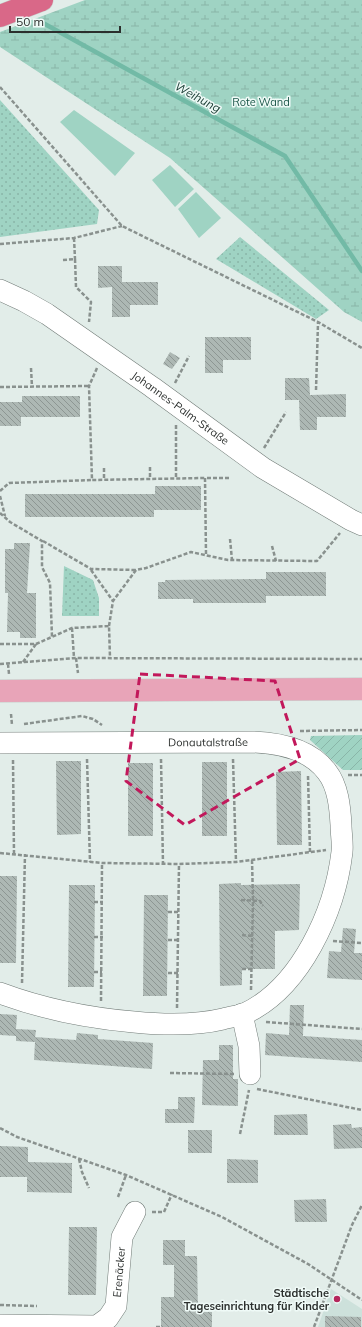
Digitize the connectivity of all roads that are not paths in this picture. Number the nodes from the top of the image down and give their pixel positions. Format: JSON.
{"nodes":[{"id":1,"x":42,"y":0,"type":"edge"},
{"id":2,"x":0,"y":16,"type":"edge"},
{"id":3,"x":0,"y":290,"type":"edge"},
{"id":4,"x":357,"y":522,"type":"edge"},
{"id":5,"x":4,"y":683,"type":"edge"},
{"id":6,"x":362,"y":689,"type":"edge"},
{"id":7,"x":8,"y":737,"type":"edge"},
{"id":8,"x":0,"y":993,"type":"edge"},
{"id":9,"x":246,"y":1013,"type":"junction"},
{"id":10,"x":250,"y":1081,"type":"road end"},
{"id":11,"x":135,"y":1212,"type":"road end"},
{"id":12,"x":0,"y":1325,"type":"edge"}],
"edges":[{"from":1,"to":2,"type":"highway"},
{"from":3,"to":4,"type":"street","name":"Johannes-Palm-Straße"},
{"from":5,"to":6,"type":"main road"},
{"from":7,"to":9,"type":"street","name":"Donautalstraße"},
{"from":8,"to":9,"type":"street","name":"Donautalstraße"},
{"from":9,"to":10,"type":"street"},
{"from":11,"to":12,"type":"street","name":"Erenäcker"}]}
